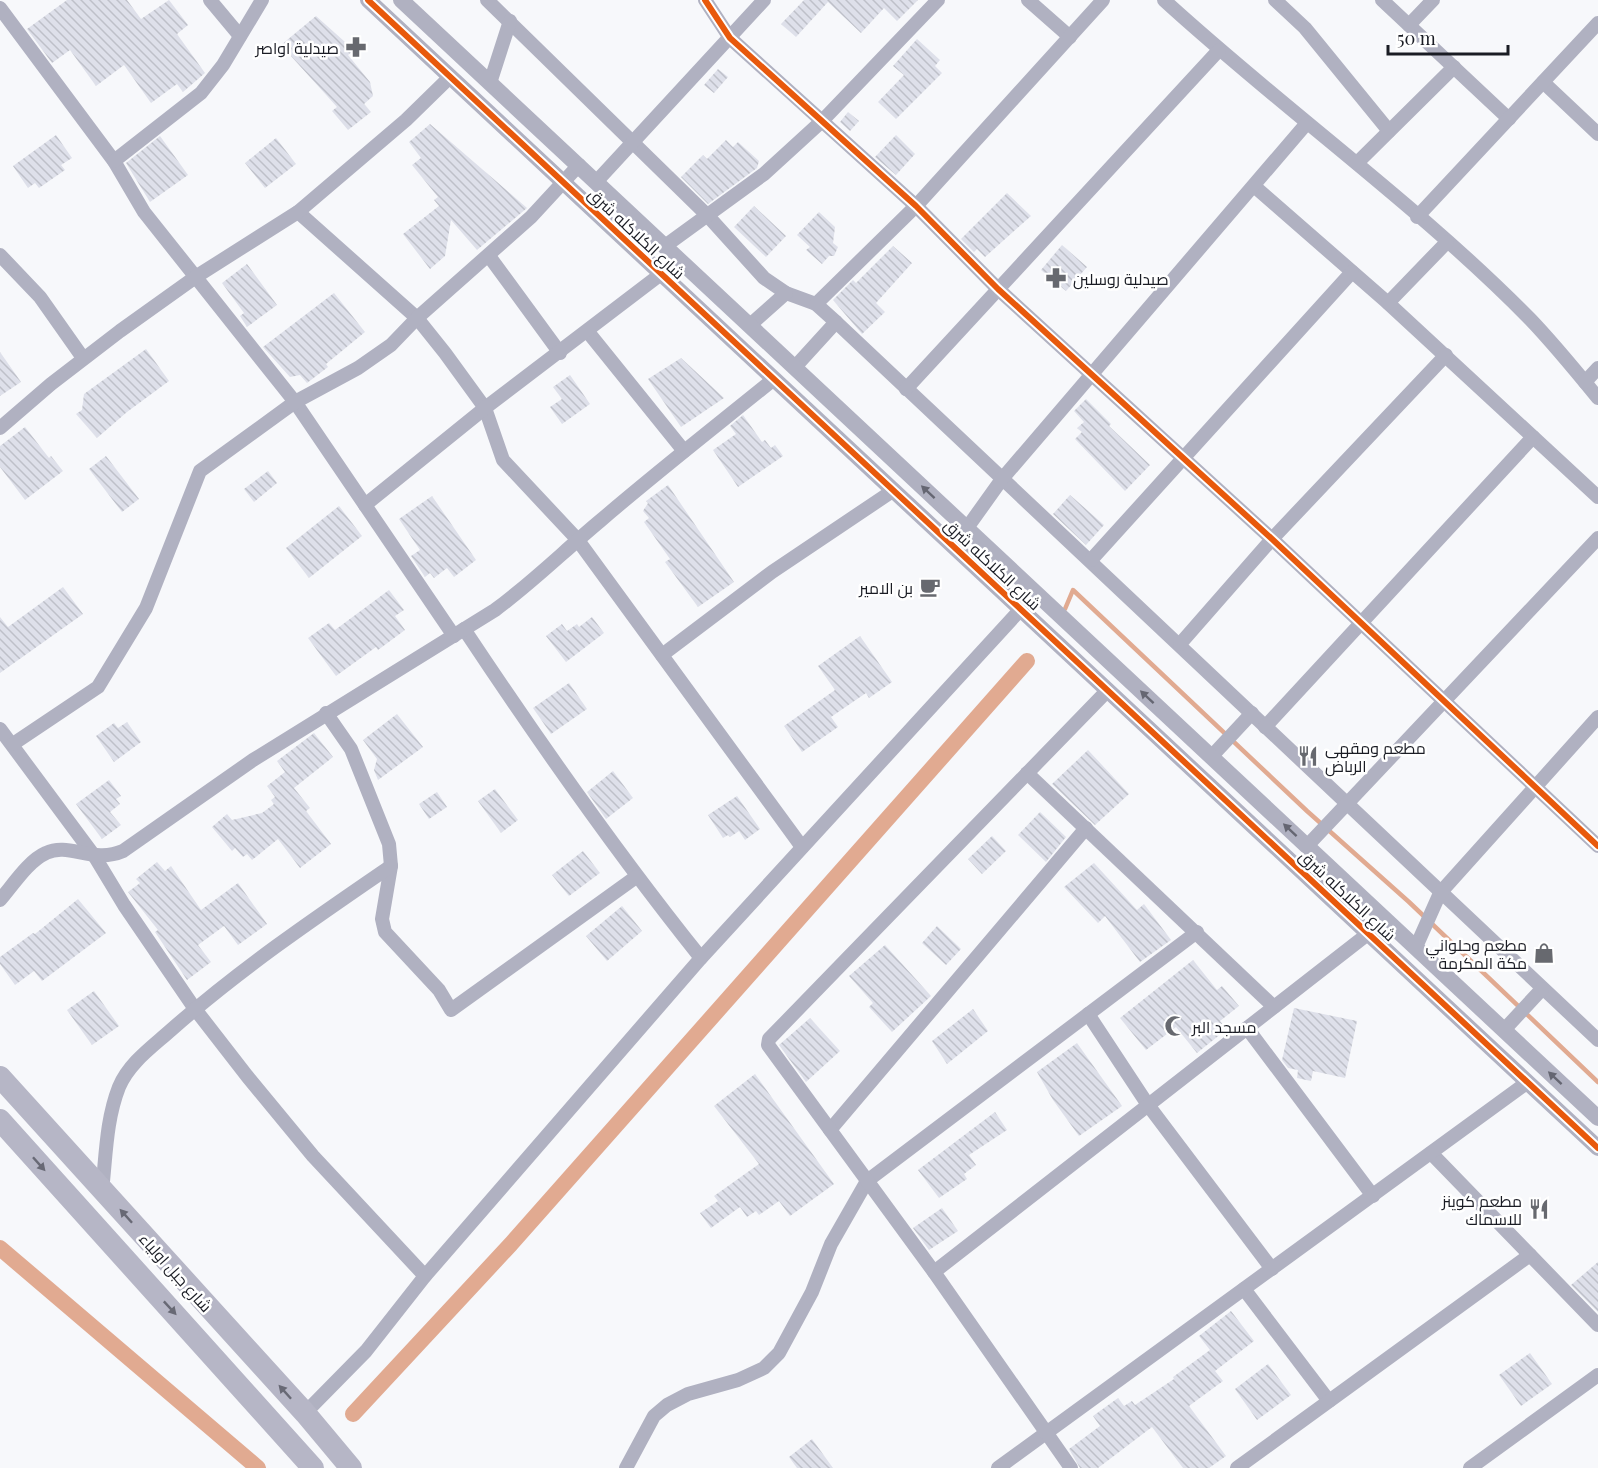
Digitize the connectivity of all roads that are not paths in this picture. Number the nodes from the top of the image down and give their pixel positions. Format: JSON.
{"nodes":[{"id":1,"x":210,"y":0,"type":"edge"},
{"id":2,"x":262,"y":0,"type":"edge"},
{"id":3,"x":368,"y":0,"type":"edge"},
{"id":4,"x":401,"y":0,"type":"edge"},
{"id":5,"x":487,"y":0,"type":"edge"},
{"id":6,"x":705,"y":0,"type":"edge"},
{"id":7,"x":764,"y":0,"type":"edge"},
{"id":8,"x":938,"y":0,"type":"edge"},
{"id":9,"x":1028,"y":0,"type":"edge"},
{"id":10,"x":1103,"y":0,"type":"edge"},
{"id":11,"x":1164,"y":0,"type":"edge"},
{"id":12,"x":1275,"y":0,"type":"edge"},
{"id":13,"x":1382,"y":0,"type":"edge"},
{"id":14,"x":1433,"y":0,"type":"edge"},
{"id":15,"x":0,"y":8,"type":"edge"},
{"id":16,"x":510,"y":21,"type":"junction"},
{"id":17,"x":1598,"y":23,"type":"edge"},
{"id":18,"x":1409,"y":25,"type":"junction"},
{"id":19,"x":240,"y":36,"type":"junction"},
{"id":20,"x":1070,"y":37,"type":"junction"},
{"id":21,"x":730,"y":38,"type":"junction"},
{"id":22,"x":1219,"y":50,"type":"junction"},
{"id":23,"x":1454,"y":67,"type":"junction"},
{"id":24,"x":450,"y":77,"type":"junction"},
{"id":25,"x":1543,"y":82,"type":"junction"},
{"id":26,"x":490,"y":83,"type":"junction"},
{"id":27,"x":1509,"y":118,"type":"junction"},
{"id":28,"x":822,"y":122,"type":"junction"},
{"id":29,"x":1307,"y":123,"type":"junction"},
{"id":30,"x":1389,"y":131,"type":"junction"},
{"id":31,"x":1598,"y":134,"type":"edge"},
{"id":32,"x":632,"y":141,"type":"junction"},
{"id":33,"x":114,"y":161,"type":"junction"},
{"id":34,"x":1357,"y":163,"type":"junction"},
{"id":35,"x":579,"y":165,"type":"junction"},
{"id":36,"x":596,"y":182,"type":"junction"},
{"id":37,"x":563,"y":183,"type":"junction"},
{"id":38,"x":1254,"y":186,"type":"junction"},
{"id":39,"x":915,"y":206,"type":"junction"},
{"id":40,"x":298,"y":212,"type":"junction"},
{"id":41,"x":707,"y":215,"type":"junction"},
{"id":42,"x":1418,"y":217,"type":"junction"},
{"id":43,"x":1447,"y":242,"type":"junction"},
{"id":44,"x":664,"y":246,"type":"junction"},
{"id":45,"x":0,"y":255,"type":"edge"},
{"id":46,"x":489,"y":256,"type":"junction"},
{"id":47,"x":1352,"y":272,"type":"junction"},
{"id":48,"x":661,"y":274,"type":"junction"},
{"id":49,"x":197,"y":276,"type":"junction"},
{"id":50,"x":998,"y":289,"type":"junction"},
{"id":51,"x":786,"y":293,"type":"junction"},
{"id":52,"x":1388,"y":303,"type":"junction"},
{"id":53,"x":816,"y":304,"type":"junction"},
{"id":54,"x":417,"y":318,"type":"junction"},
{"id":55,"x":836,"y":322,"type":"junction"},
{"id":56,"x":750,"y":325,"type":"junction"},
{"id":57,"x":588,"y":332,"type":"junction"},
{"id":58,"x":560,"y":352,"type":"junction"},
{"id":59,"x":1446,"y":356,"type":"junction"},
{"id":60,"x":83,"y":358,"type":"junction"},
{"id":61,"x":795,"y":367,"type":"junction"},
{"id":62,"x":1598,"y":368,"type":"edge"},
{"id":63,"x":1092,"y":373,"type":"junction"},
{"id":64,"x":774,"y":379,"type":"junction"},
{"id":65,"x":1585,"y":382,"type":"junction"},
{"id":66,"x":906,"y":389,"type":"junction"},
{"id":67,"x":1598,"y":398,"type":"edge"},
{"id":68,"x":295,"y":402,"type":"junction"},
{"id":69,"x":485,"y":408,"type":"junction"},
{"id":70,"x":0,"y":428,"type":"edge"},
{"id":71,"x":1533,"y":436,"type":"junction"},
{"id":72,"x":684,"y":451,"type":"junction"},
{"id":73,"x":1183,"y":458,"type":"junction"},
{"id":74,"x":1002,"y":479,"type":"junction"},
{"id":75,"x":894,"y":490,"type":"junction"},
{"id":76,"x":1598,"y":497,"type":"edge"},
{"id":77,"x":366,"y":505,"type":"junction"},
{"id":78,"x":967,"y":528,"type":"junction"},
{"id":79,"x":1598,"y":538,"type":"edge"},
{"id":80,"x":578,"y":539,"type":"junction"},
{"id":81,"x":1272,"y":540,"type":"junction"},
{"id":82,"x":1091,"y":560,"type":"junction"},
{"id":83,"x":1021,"y":609,"type":"junction"},
{"id":84,"x":1361,"y":623,"type":"junction"},
{"id":85,"x":459,"y":633,"type":"junction"},
{"id":86,"x":1180,"y":644,"type":"junction"},
{"id":87,"x":662,"y":655,"type":"junction"},
{"id":88,"x":1108,"y":690,"type":"junction"},
{"id":89,"x":1444,"y":700,"type":"junction"},
{"id":90,"x":326,"y":713,"type":"junction"},
{"id":91,"x":1252,"y":713,"type":"junction"},
{"id":92,"x":1598,"y":717,"type":"edge"},
{"id":93,"x":1265,"y":727,"type":"junction"},
{"id":94,"x":0,"y":729,"type":"edge"},
{"id":95,"x":13,"y":744,"type":"junction"},
{"id":96,"x":1211,"y":757,"type":"junction"},
{"id":97,"x":1027,"y":773,"type":"junction"},
{"id":98,"x":1536,"y":784,"type":"junction"},
{"id":99,"x":1346,"y":804,"type":"junction"},
{"id":100,"x":1086,"y":828,"type":"junction"},
{"id":101,"x":1307,"y":846,"type":"junction"},
{"id":102,"x":1598,"y":846,"type":"edge"},
{"id":103,"x":802,"y":847,"type":"junction"},
{"id":104,"x":95,"y":857,"type":"junction"},
{"id":105,"x":391,"y":866,"type":"junction"},
{"id":106,"x":636,"y":877,"type":"junction"},
{"id":107,"x":1440,"y":892,"type":"junction"},
{"id":108,"x":0,"y":900,"type":"edge"},
{"id":109,"x":1197,"y":932,"type":"junction"},
{"id":110,"x":1369,"y":933,"type":"junction"},
{"id":111,"x":1416,"y":947,"type":"junction"},
{"id":112,"x":701,"y":957,"type":"junction"},
{"id":113,"x":1542,"y":989,"type":"junction"},
{"id":114,"x":1274,"y":1007,"type":"junction"},
{"id":115,"x":195,"y":1009,"type":"junction"},
{"id":116,"x":1088,"y":1014,"type":"junction"},
{"id":117,"x":1247,"y":1028,"type":"junction"},
{"id":118,"x":1504,"y":1030,"type":"junction"},
{"id":119,"x":1598,"y":1040,"type":"edge"},
{"id":120,"x":0,"y":1077,"type":"edge"},
{"id":121,"x":1528,"y":1082,"type":"junction"},
{"id":122,"x":1148,"y":1105,"type":"junction"},
{"id":123,"x":1598,"y":1118,"type":"edge"},
{"id":124,"x":0,"y":1120,"type":"edge"},
{"id":125,"x":830,"y":1130,"type":"junction"},
{"id":126,"x":1598,"y":1148,"type":"edge"},
{"id":127,"x":1431,"y":1154,"type":"junction"},
{"id":128,"x":867,"y":1181,"type":"junction"},
{"id":129,"x":102,"y":1191,"type":"junction"},
{"id":130,"x":1373,"y":1196,"type":"junction"},
{"id":131,"x":1530,"y":1255,"type":"junction"},
{"id":132,"x":1272,"y":1269,"type":"junction"},
{"id":133,"x":934,"y":1272,"type":"junction"},
{"id":134,"x":425,"y":1276,"type":"junction"},
{"id":135,"x":1244,"y":1289,"type":"junction"},
{"id":136,"x":1598,"y":1325,"type":"edge"},
{"id":137,"x":1598,"y":1375,"type":"edge"},
{"id":138,"x":1329,"y":1401,"type":"junction"},
{"id":139,"x":305,"y":1413,"type":"junction"},
{"id":140,"x":1045,"y":1433,"type":"junction"},
{"id":141,"x":313,"y":1468,"type":"edge"},
{"id":142,"x":351,"y":1468,"type":"edge"},
{"id":143,"x":626,"y":1468,"type":"edge"},
{"id":144,"x":998,"y":1468,"type":"edge"},
{"id":145,"x":1071,"y":1468,"type":"edge"},
{"id":146,"x":1237,"y":1468,"type":"edge"},
{"id":147,"x":1470,"y":1468,"type":"edge"}],
"edges":[{"from":1,"to":19,"type":"street"},
{"from":2,"to":19,"type":"street"},
{"from":3,"to":24,"type":"street","name":"شارع الكلاكله شرق"},
{"from":4,"to":26,"type":"street","name":"شارع الكلاكله شرق"},
{"from":5,"to":16,"type":"street"},
{"from":6,"to":21,"type":"street"},
{"from":7,"to":21,"type":"street"},
{"from":8,"to":28,"type":"street"},
{"from":9,"to":20,"type":"street"},
{"from":10,"to":20,"type":"street"},
{"from":11,"to":22,"type":"street"},
{"from":12,"to":30,"type":"street"},
{"from":13,"to":18,"type":"street"},
{"from":14,"to":18,"type":"street"},
{"from":15,"to":33,"type":"street"},
{"from":16,"to":26,"type":"street"},
{"from":16,"to":32,"type":"street"},
{"from":17,"to":25,"type":"street"},
{"from":18,"to":23,"type":"street"},
{"from":19,"to":33,"type":"street"},
{"from":20,"to":39,"type":"street"},
{"from":21,"to":28,"type":"street"},
{"from":21,"to":32,"type":"street"},
{"from":22,"to":29,"type":"street"},
{"from":22,"to":50,"type":"street"},
{"from":23,"to":27,"type":"street"},
{"from":23,"to":30,"type":"street"},
{"from":24,"to":37,"type":"street","name":"شارع الكلاكله شرق"},
{"from":24,"to":40,"type":"street"},
{"from":25,"to":27,"type":"street"},
{"from":25,"to":31,"type":"street"},
{"from":26,"to":35,"type":"street","name":"شارع الكلاكله شرق"},
{"from":27,"to":42,"type":"street"},
{"from":28,"to":39,"type":"street"},
{"from":28,"to":41,"type":"street"},
{"from":29,"to":34,"type":"street"},
{"from":29,"to":38,"type":"street"},
{"from":30,"to":34,"type":"street"},
{"from":32,"to":36,"type":"street"},
{"from":32,"to":41,"type":"street"},
{"from":33,"to":49,"type":"street"},
{"from":34,"to":42,"type":"street"},
{"from":35,"to":36,"type":"street","name":"شارع الكلاكله شرق"},
{"from":35,"to":37,"type":"street"},
{"from":36,"to":44,"type":"street","name":"شارع الكلاكله شرق"},
{"from":37,"to":46,"type":"street"},
{"from":37,"to":48,"type":"street","name":"شارع الكلاكله شرق"},
{"from":38,"to":47,"type":"street"},
{"from":38,"to":63,"type":"street"},
{"from":39,"to":50,"type":"street"},
{"from":39,"to":53,"type":"street"},
{"from":40,"to":49,"type":"street"},
{"from":40,"to":54,"type":"street"},
{"from":41,"to":44,"type":"street"},
{"from":41,"to":51,"type":"street"},
{"from":42,"to":43,"type":"street"},
{"from":43,"to":52,"type":"street"},
{"from":43,"to":65,"type":"street"},
{"from":44,"to":56,"type":"street","name":"شارع الكلاكله شرق"},
{"from":45,"to":60,"type":"street"},
{"from":46,"to":54,"type":"street"},
{"from":46,"to":58,"type":"street"},
{"from":47,"to":52,"type":"street"},
{"from":47,"to":73,"type":"street"},
{"from":48,"to":57,"type":"street"},
{"from":48,"to":64,"type":"street","name":"شارع الكلاكله شرق"},
{"from":49,"to":60,"type":"street"},
{"from":49,"to":68,"type":"street"},
{"from":50,"to":63,"type":"street"},
{"from":50,"to":66,"type":"street"},
{"from":51,"to":53,"type":"street"},
{"from":51,"to":56,"type":"street"},
{"from":52,"to":59,"type":"street"},
{"from":53,"to":55,"type":"street"},
{"from":54,"to":68,"type":"street"},
{"from":54,"to":69,"type":"street"},
{"from":55,"to":61,"type":"street"},
{"from":55,"to":66,"type":"street"},
{"from":56,"to":61,"type":"street","name":"شارع الكلاكله شرق"},
{"from":57,"to":58,"type":"street"},
{"from":57,"to":72,"type":"street"},
{"from":58,"to":69,"type":"street"},
{"from":59,"to":71,"type":"street"},
{"from":59,"to":81,"type":"street"},
{"from":60,"to":70,"type":"street"},
{"from":78,"to":61,"type":"street","name":"شارع الكلاكله شرق","one_way":true},
{"from":62,"to":65,"type":"street"},
{"from":63,"to":73,"type":"street"},
{"from":63,"to":74,"type":"street"},
{"from":64,"to":72,"type":"street"},
{"from":64,"to":75,"type":"street","name":"شارع الكلاكله شرق"},
{"from":65,"to":67,"type":"street"},
{"from":66,"to":74,"type":"street"},
{"from":68,"to":77,"type":"street"},
{"from":68,"to":95,"type":"street"},
{"from":69,"to":77,"type":"street"},
{"from":69,"to":80,"type":"street"},
{"from":71,"to":76,"type":"street"},
{"from":71,"to":84,"type":"street"},
{"from":72,"to":80,"type":"street"},
{"from":73,"to":81,"type":"street"},
{"from":73,"to":82,"type":"street"},
{"from":74,"to":78,"type":"street"},
{"from":74,"to":82,"type":"street"},
{"from":75,"to":83,"type":"street","name":"شارع الكلاكله شرق"},
{"from":75,"to":87,"type":"street"},
{"from":77,"to":85,"type":"street"},
{"from":96,"to":78,"type":"street","name":"شارع الكلاكله شرق","one_way":true},
{"from":79,"to":89,"type":"street"},
{"from":80,"to":85,"type":"street"},
{"from":80,"to":87,"type":"street"},
{"from":81,"to":84,"type":"street"},
{"from":81,"to":86,"type":"street"},
{"from":82,"to":86,"type":"street"},
{"from":83,"to":88,"type":"street","name":"شارع الكلاكله شرق"},
{"from":83,"to":103,"type":"street"},
{"from":84,"to":89,"type":"street"},
{"from":84,"to":93,"type":"street"},
{"from":85,"to":90,"type":"street"},
{"from":85,"to":106,"type":"street"},
{"from":86,"to":91,"type":"street"},
{"from":87,"to":103,"type":"street"},
{"from":88,"to":97,"type":"street"},
{"from":88,"to":110,"type":"street","name":"شارع الكلاكله شرق"},
{"from":89,"to":98,"type":"street"},
{"from":89,"to":99,"type":"street"},
{"from":90,"to":104,"type":"street"},
{"from":90,"to":105,"type":"street"},
{"from":91,"to":93,"type":"street"},
{"from":91,"to":96,"type":"street"},
{"from":92,"to":98,"type":"street"},
{"from":93,"to":99,"type":"street"},
{"from":94,"to":95,"type":"street"},
{"from":95,"to":104,"type":"street"},
{"from":101,"to":96,"type":"street","name":"شارع الكلاكله شرق","one_way":true},
{"from":97,"to":100,"type":"street"},
{"from":97,"to":125,"type":"street"},
{"from":98,"to":102,"type":"street"},
{"from":98,"to":107,"type":"street"},
{"from":99,"to":101,"type":"street"},
{"from":99,"to":107,"type":"street"},
{"from":100,"to":109,"type":"street"},
{"from":100,"to":125,"type":"street"},
{"from":101,"to":111,"type":"street","name":"شارع الكلاكله شرق"},
{"from":103,"to":112,"type":"street"},
{"from":104,"to":108,"type":"street"},
{"from":104,"to":115,"type":"street"},
{"from":105,"to":106,"type":"street"},
{"from":105,"to":115,"type":"street"},
{"from":106,"to":112,"type":"street"},
{"from":107,"to":111,"type":"street"},
{"from":107,"to":113,"type":"street"},
{"from":109,"to":114,"type":"street"},
{"from":109,"to":116,"type":"street"},
{"from":110,"to":114,"type":"street"},
{"from":110,"to":121,"type":"street","name":"شارع الكلاكله شرق"},
{"from":111,"to":118,"type":"street","name":"شارع الكلاكله شرق"},
{"from":112,"to":134,"type":"street"},
{"from":113,"to":118,"type":"street"},
{"from":113,"to":119,"type":"street"},
{"from":114,"to":117,"type":"street"},
{"from":115,"to":129,"type":"street"},
{"from":115,"to":134,"type":"street"},
{"from":116,"to":122,"type":"street"},
{"from":116,"to":128,"type":"street"},
{"from":117,"to":122,"type":"street"},
{"from":117,"to":130,"type":"street"},
{"from":123,"to":118,"type":"street","name":"شارع الكلاكله شرق","one_way":true},
{"from":120,"to":129,"type":"highway","name":"شارع جبل اولياء"},
{"from":121,"to":126,"type":"street","name":"شارع الكلاكله شرق"},
{"from":121,"to":127,"type":"street"},
{"from":122,"to":132,"type":"street"},
{"from":122,"to":133,"type":"street"},
{"from":124,"to":141,"type":"highway","name":"شارع جبل اولياء","one_way":true},
{"from":125,"to":128,"type":"street"},
{"from":127,"to":130,"type":"street"},
{"from":127,"to":131,"type":"street"},
{"from":128,"to":133,"type":"street"},
{"from":128,"to":143,"type":"street"},
{"from":139,"to":129,"type":"highway","name":"شارع جبل اولياء","one_way":true},
{"from":130,"to":132,"type":"street"},
{"from":131,"to":136,"type":"street"},
{"from":131,"to":138,"type":"street"},
{"from":132,"to":135,"type":"street"},
{"from":133,"to":140,"type":"street"},
{"from":134,"to":139,"type":"street"},
{"from":135,"to":138,"type":"street"},
{"from":135,"to":140,"type":"street"},
{"from":137,"to":147,"type":"street"},
{"from":138,"to":146,"type":"street"},
{"from":139,"to":142,"type":"highway","name":"شارع جبل اولياء"},
{"from":140,"to":144,"type":"street"},
{"from":140,"to":145,"type":"street"}]}
